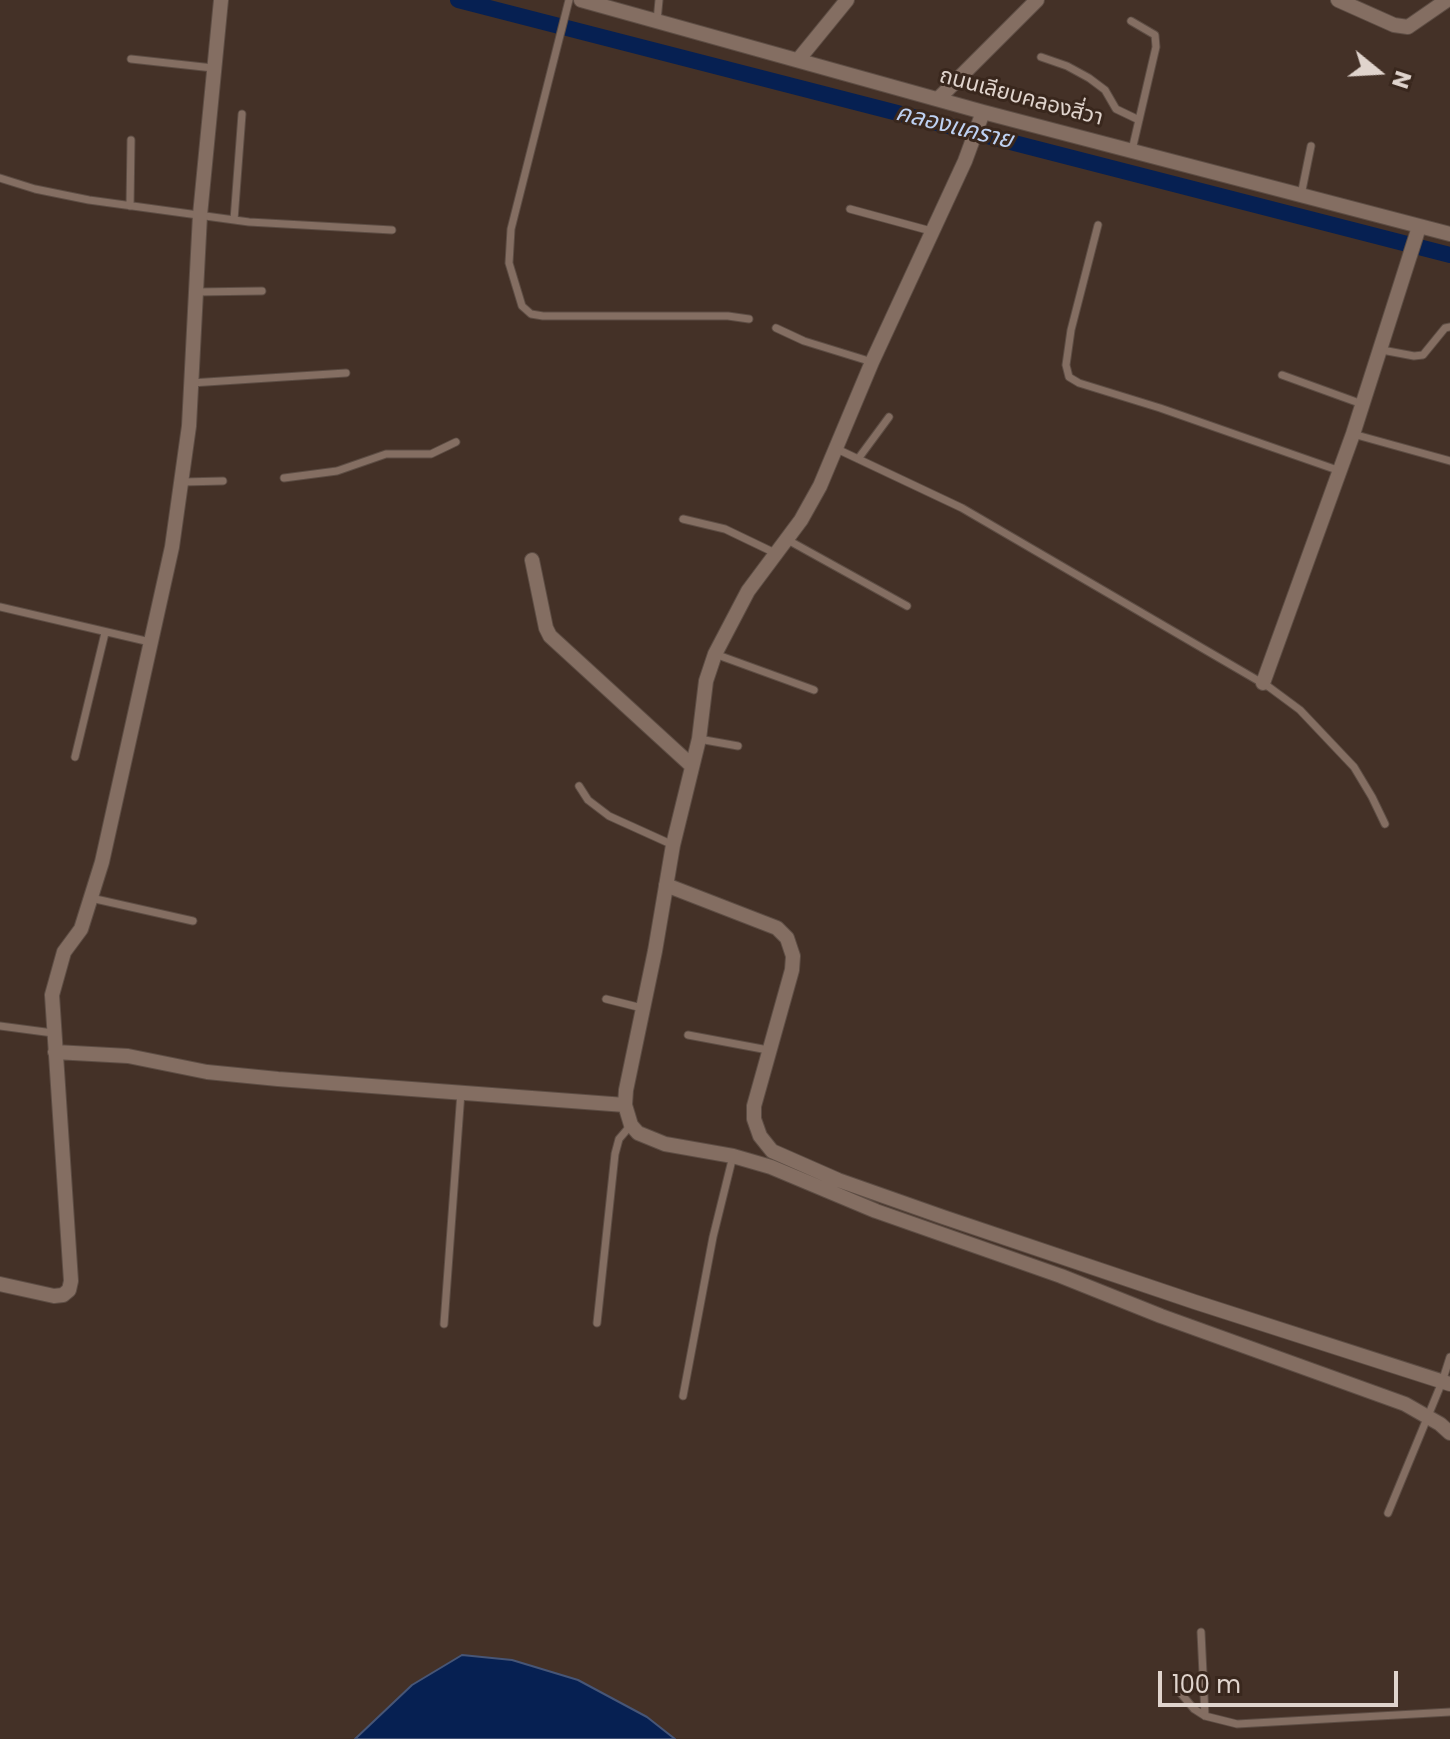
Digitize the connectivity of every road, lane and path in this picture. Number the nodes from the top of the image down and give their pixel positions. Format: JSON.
{"nodes":[{"id":1,"x":221,"y":0,"type":"edge"},
{"id":2,"x":569,"y":0,"type":"edge"},
{"id":3,"x":581,"y":0,"type":"edge"},
{"id":4,"x":659,"y":0,"type":"edge"},
{"id":5,"x":847,"y":0,"type":"edge"},
{"id":6,"x":1037,"y":0,"type":"edge"},
{"id":7,"x":1338,"y":0,"type":"edge"},
{"id":8,"x":1447,"y":0,"type":"edge"},
{"id":9,"x":657,"y":21,"type":"junction"},
{"id":10,"x":1131,"y":21,"type":"dead end"},
{"id":11,"x":1041,"y":57,"type":"dead end"},
{"id":12,"x":131,"y":59,"type":"dead end"},
{"id":13,"x":798,"y":60,"type":"junction"},
{"id":14,"x":213,"y":68,"type":"junction"},
{"id":15,"x":939,"y":98,"type":"junction"},
{"id":16,"x":983,"y":112,"type":"junction"},
{"id":17,"x":242,"y":114,"type":"dead end"},
{"id":18,"x":1139,"y":120,"type":"junction"},
{"id":19,"x":131,"y":140,"type":"dead end"},
{"id":20,"x":1311,"y":146,"type":"dead end"},
{"id":21,"x":1132,"y":150,"type":"junction"},
{"id":22,"x":0,"y":178,"type":"edge"},
{"id":23,"x":1301,"y":195,"type":"junction"},
{"id":24,"x":130,"y":206,"type":"junction"},
{"id":25,"x":850,"y":209,"type":"dead end"},
{"id":26,"x":200,"y":215,"type":"junction"},
{"id":27,"x":234,"y":220,"type":"junction"},
{"id":28,"x":1098,"y":225,"type":"dead end"},
{"id":29,"x":392,"y":230,"type":"dead end"},
{"id":30,"x":931,"y":231,"type":"junction"},
{"id":31,"x":1418,"y":233,"type":"junction"},
{"id":32,"x":1450,"y":234,"type":"edge"},
{"id":33,"x":262,"y":291,"type":"dead end"},
{"id":34,"x":196,"y":292,"type":"junction"},
{"id":35,"x":749,"y":319,"type":"dead end"},
{"id":36,"x":1450,"y":327,"type":"edge"},
{"id":37,"x":776,"y":328,"type":"dead end"},
{"id":38,"x":1382,"y":350,"type":"junction"},
{"id":39,"x":872,"y":362,"type":"junction"},
{"id":40,"x":346,"y":373,"type":"dead end"},
{"id":41,"x":1282,"y":375,"type":"dead end"},
{"id":42,"x":191,"y":383,"type":"junction"},
{"id":43,"x":1362,"y":404,"type":"junction"},
{"id":44,"x":889,"y":417,"type":"dead end"},
{"id":45,"x":1353,"y":434,"type":"junction"},
{"id":46,"x":456,"y":442,"type":"dead end"},
{"id":47,"x":837,"y":449,"type":"junction"},
{"id":48,"x":858,"y":459,"type":"junction"},
{"id":49,"x":1450,"y":461,"type":"edge"},
{"id":50,"x":1340,"y":471,"type":"junction"},
{"id":51,"x":284,"y":478,"type":"dead end"},
{"id":52,"x":223,"y":481,"type":"dead end"},
{"id":53,"x":183,"y":482,"type":"junction"},
{"id":54,"x":683,"y":519,"type":"dead end"},
{"id":55,"x":786,"y":539,"type":"junction"},
{"id":56,"x":775,"y":553,"type":"junction"},
{"id":57,"x":532,"y":560,"type":"dead end"},
{"id":58,"x":907,"y":606,"type":"dead end"},
{"id":59,"x":0,"y":607,"type":"edge"},
{"id":60,"x":105,"y":633,"type":"junction"},
{"id":61,"x":151,"y":642,"type":"junction"},
{"id":62,"x":715,"y":654,"type":"junction"},
{"id":63,"x":1263,"y":683,"type":"junction"},
{"id":64,"x":814,"y":690,"type":"dead end"},
{"id":65,"x":699,"y":739,"type":"junction"},
{"id":66,"x":738,"y":746,"type":"dead end"},
{"id":67,"x":75,"y":757,"type":"dead end"},
{"id":68,"x":692,"y":766,"type":"junction"},
{"id":69,"x":579,"y":786,"type":"dead end"},
{"id":70,"x":1385,"y":824,"type":"dead end"},
{"id":71,"x":673,"y":845,"type":"junction"},
{"id":72,"x":666,"y":885,"type":"junction"},
{"id":73,"x":91,"y":898,"type":"junction"},
{"id":74,"x":193,"y":921,"type":"dead end"},
{"id":75,"x":606,"y":999,"type":"dead end"},
{"id":76,"x":642,"y":1008,"type":"junction"},
{"id":77,"x":0,"y":1026,"type":"edge"},
{"id":78,"x":54,"y":1033,"type":"junction"},
{"id":79,"x":688,"y":1035,"type":"dead end"},
{"id":80,"x":770,"y":1051,"type":"junction"},
{"id":81,"x":55,"y":1052,"type":"junction"},
{"id":82,"x":461,"y":1092,"type":"junction"},
{"id":83,"x":625,"y":1105,"type":"junction"},
{"id":84,"x":631,"y":1125,"type":"junction"},
{"id":85,"x":733,"y":1156,"type":"junction"},
{"id":86,"x":0,"y":1284,"type":"edge"},
{"id":87,"x":597,"y":1323,"type":"dead end"},
{"id":88,"x":444,"y":1324,"type":"dead end"},
{"id":89,"x":1450,"y":1357,"type":"edge"},
{"id":90,"x":1446,"y":1383,"type":"edge"},
{"id":91,"x":683,"y":1396,"type":"dead end"},
{"id":92,"x":1428,"y":1417,"type":"junction"},
{"id":93,"x":1450,"y":1433,"type":"edge"},
{"id":94,"x":1388,"y":1513,"type":"dead end"},
{"id":95,"x":1201,"y":1632,"type":"dead end"},
{"id":96,"x":1178,"y":1690,"type":"dead end"},
{"id":97,"x":1450,"y":1712,"type":"edge"},
{"id":98,"x":1205,"y":1716,"type":"junction"}],
"edges":[{"from":1,"to":14,"type":"street"},
{"from":2,"to":35,"type":"lane"},
{"from":3,"to":9,"type":"street","name":"ถนนเลียบคลองสี่วา"},
{"from":4,"to":9,"type":"lane"},
{"from":5,"to":13,"type":"street"},
{"from":6,"to":15,"type":"street"},
{"from":7,"to":8,"type":"street"},
{"from":9,"to":13,"type":"street","name":"ถนนเลียบคลองสี่วา"},
{"from":10,"to":18,"type":"lane"},
{"from":11,"to":18,"type":"lane"},
{"from":12,"to":14,"type":"lane"},
{"from":13,"to":15,"type":"street","name":"ถนนเลียบคลองสี่วา"},
{"from":14,"to":26,"type":"street"},
{"from":15,"to":16,"type":"street","name":"ถนนเลียบคลองสี่วา"},
{"from":16,"to":21,"type":"street","name":"ถนนเลียบคลองสี่วา"},
{"from":16,"to":30,"type":"street"},
{"from":17,"to":27,"type":"lane"},
{"from":18,"to":21,"type":"lane"},
{"from":19,"to":24,"type":"lane"},
{"from":20,"to":23,"type":"lane"},
{"from":21,"to":23,"type":"street","name":"ถนนเลียบคลองสี่วา"},
{"from":22,"to":24,"type":"lane"},
{"from":23,"to":31,"type":"street","name":"ถนนเลียบคลองสี่วา"},
{"from":24,"to":26,"type":"lane"},
{"from":25,"to":30,"type":"lane"},
{"from":26,"to":27,"type":"lane"},
{"from":26,"to":34,"type":"street"},
{"from":27,"to":29,"type":"lane"},
{"from":28,"to":50,"type":"lane"},
{"from":30,"to":39,"type":"street"},
{"from":31,"to":32,"type":"street","name":"ถนนเลียบคลองสี่วา"},
{"from":31,"to":38,"type":"street"},
{"from":33,"to":34,"type":"lane"},
{"from":34,"to":42,"type":"street"},
{"from":36,"to":38,"type":"lane"},
{"from":37,"to":39,"type":"lane"},
{"from":38,"to":43,"type":"street"},
{"from":39,"to":47,"type":"street"},
{"from":40,"to":42,"type":"lane"},
{"from":41,"to":43,"type":"lane"},
{"from":42,"to":53,"type":"street"},
{"from":43,"to":45,"type":"street"},
{"from":44,"to":48,"type":"lane"},
{"from":45,"to":49,"type":"lane"},
{"from":45,"to":50,"type":"street"},
{"from":46,"to":51,"type":"lane"},
{"from":47,"to":48,"type":"lane"},
{"from":47,"to":55,"type":"street"},
{"from":48,"to":63,"type":"lane"},
{"from":50,"to":63,"type":"street"},
{"from":52,"to":53,"type":"lane"},
{"from":53,"to":61,"type":"street"},
{"from":54,"to":56,"type":"lane"},
{"from":55,"to":56,"type":"street"},
{"from":55,"to":58,"type":"lane"},
{"from":56,"to":62,"type":"street"},
{"from":57,"to":68,"type":"street"},
{"from":59,"to":60,"type":"lane"},
{"from":60,"to":61,"type":"lane"},
{"from":60,"to":67,"type":"lane"},
{"from":61,"to":73,"type":"street"},
{"from":62,"to":64,"type":"lane"},
{"from":62,"to":65,"type":"street"},
{"from":63,"to":70,"type":"lane"},
{"from":65,"to":66,"type":"lane"},
{"from":65,"to":68,"type":"street"},
{"from":68,"to":71,"type":"street"},
{"from":69,"to":71,"type":"lane"},
{"from":71,"to":72,"type":"street"},
{"from":72,"to":76,"type":"street"},
{"from":72,"to":80,"type":"street"},
{"from":73,"to":74,"type":"lane"},
{"from":73,"to":78,"type":"street"},
{"from":75,"to":76,"type":"lane"},
{"from":76,"to":83,"type":"street"},
{"from":77,"to":78,"type":"lane"},
{"from":78,"to":81,"type":"street"},
{"from":79,"to":80,"type":"lane"},
{"from":80,"to":90,"type":"street"},
{"from":81,"to":82,"type":"street"},
{"from":81,"to":86,"type":"street"},
{"from":82,"to":83,"type":"street"},
{"from":82,"to":88,"type":"lane"},
{"from":83,"to":84,"type":"street"},
{"from":84,"to":85,"type":"street"},
{"from":84,"to":87,"type":"lane"},
{"from":85,"to":91,"type":"lane"},
{"from":85,"to":92,"type":"street"},
{"from":89,"to":90,"type":"lane"},
{"from":90,"to":92,"type":"lane"},
{"from":92,"to":93,"type":"street"},
{"from":92,"to":94,"type":"lane"},
{"from":95,"to":98,"type":"lane"},
{"from":96,"to":98,"type":"lane"},
{"from":97,"to":98,"type":"lane"}]}
